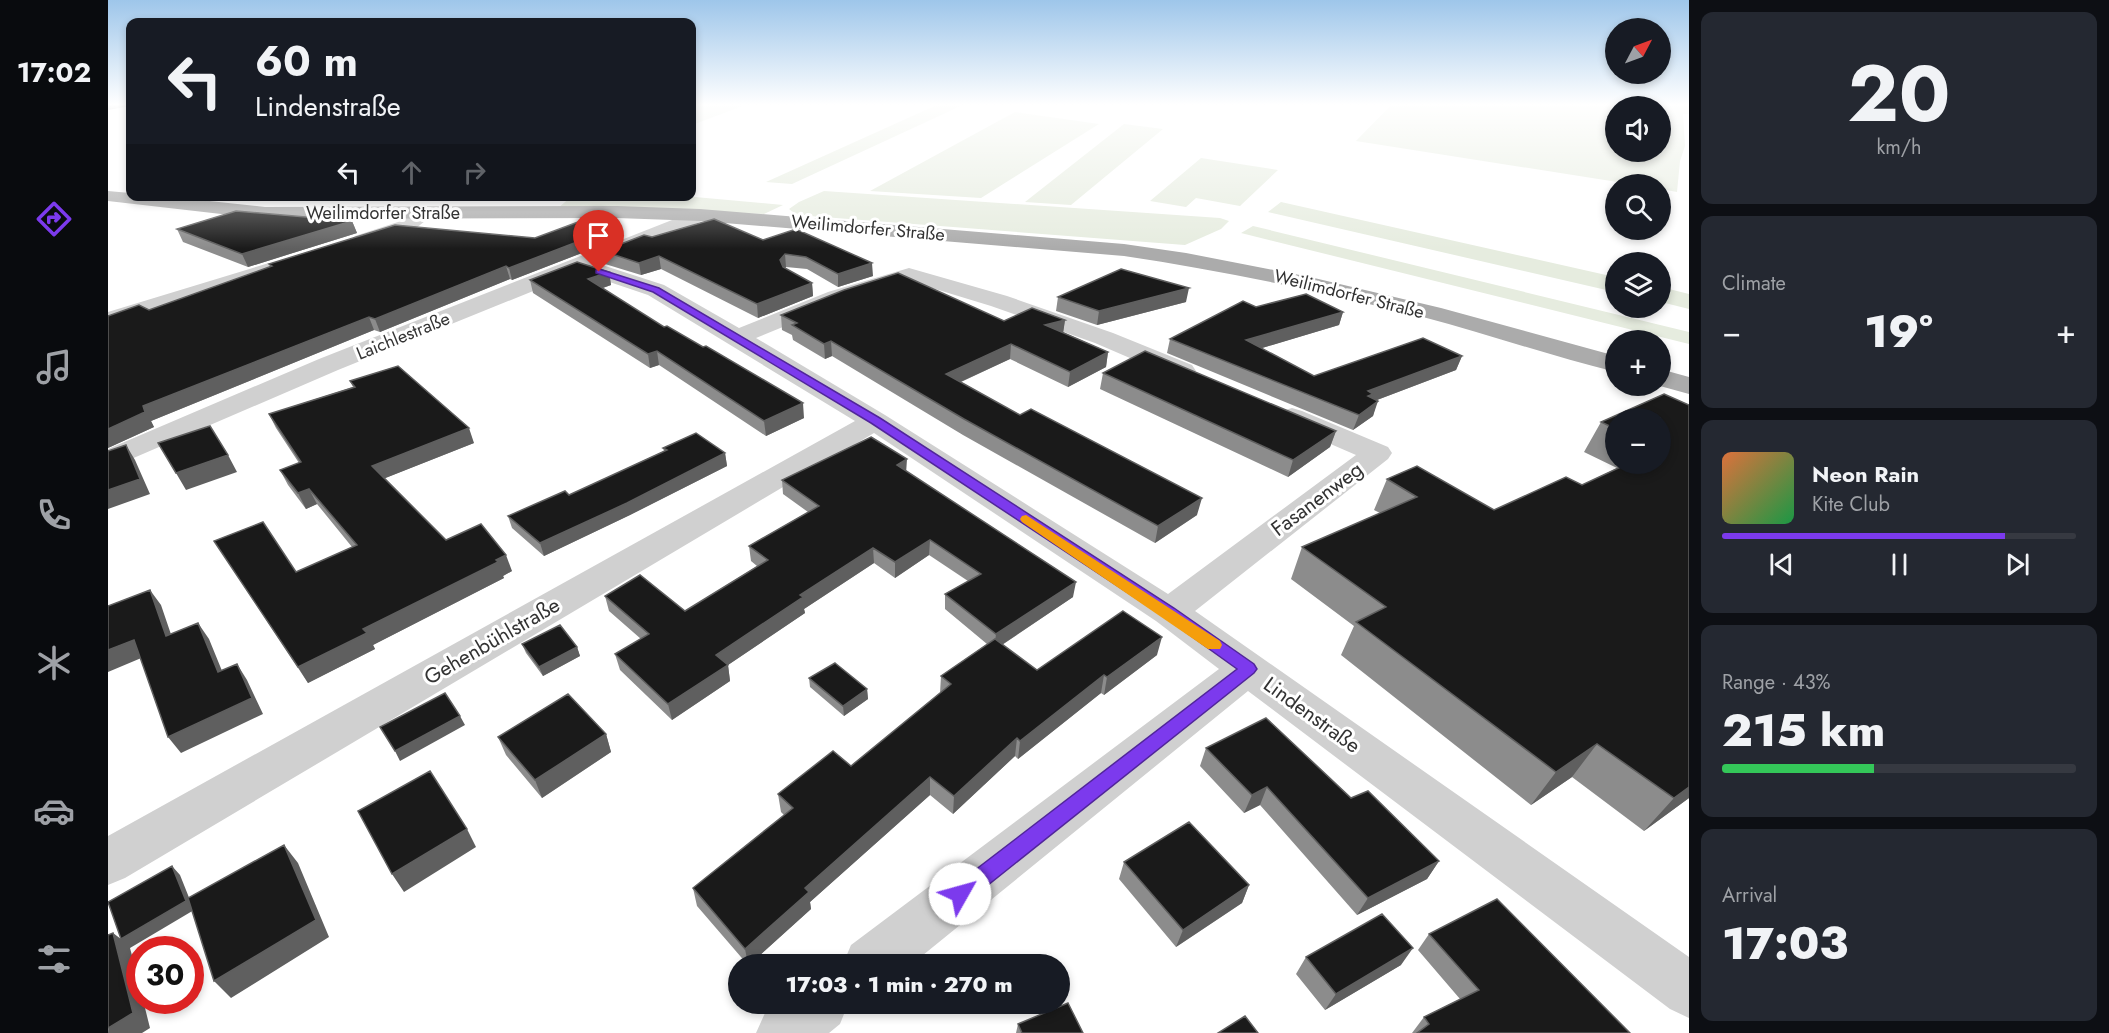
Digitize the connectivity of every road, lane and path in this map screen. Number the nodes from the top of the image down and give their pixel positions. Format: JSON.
{"nodes":[{"id":1,"x":108,"y":196,"type":"edge"},
{"id":2,"x":126,"y":198,"type":"edge"},
{"id":3,"x":154,"y":201,"type":"edge"},
{"id":4,"x":426,"y":213,"type":"junction"},
{"id":5,"x":700,"y":214,"type":"junction"},
{"id":6,"x":344,"y":246,"type":"edge"},
{"id":7,"x":293,"y":262,"type":"edge"},
{"id":8,"x":580,"y":265,"type":"junction"},
{"id":9,"x":108,"y":320,"type":"edge"},
{"id":10,"x":737,"y":337,"type":"junction"},
{"id":11,"x":1605,"y":361,"type":"edge"},
{"id":12,"x":1203,"y":379,"type":"edge"},
{"id":13,"x":1671,"y":380,"type":"edge"},
{"id":14,"x":1689,"y":386,"type":"edge"},
{"id":15,"x":1268,"y":407,"type":"edge"},
{"id":16,"x":875,"y":421,"type":"junction"},
{"id":17,"x":108,"y":460,"type":"edge"},
{"id":18,"x":1168,"y":612,"type":"junction"},
{"id":19,"x":1248,"y":669,"type":"junction"},
{"id":20,"x":108,"y":862,"type":"edge"},
{"id":21,"x":883,"y":954,"type":"edge"},
{"id":22,"x":1689,"y":990,"type":"edge"},
{"id":23,"x":808,"y":1014,"type":"edge"},
{"id":24,"x":785,"y":1033,"type":"edge"}],
"edges":[{"from":1,"to":2,"type":"main road","name":"Weilimdorfer Straße"},
{"from":3,"to":4,"type":"main road","name":"Weilimdorfer Straße"},
{"from":4,"to":5,"type":"main road","name":"Weilimdorfer Straße"},
{"from":4,"to":6,"type":"street"},
{"from":5,"to":8,"type":"street","name":"Laichlestraße"},
{"from":5,"to":11,"type":"main road","name":"Weilimdorfer Straße"},
{"from":7,"to":9,"type":"street"},
{"from":8,"to":10,"type":"street","name":"Lindenstraße"},
{"from":8,"to":17,"type":"street","name":"Laichlestraße"},
{"from":10,"to":12,"type":"street"},
{"from":10,"to":16,"type":"street","name":"Lindenstraße"},
{"from":13,"to":14,"type":"main road"},
{"from":15,"to":18,"type":"street","name":"Fasanenweg"},
{"from":16,"to":18,"type":"street","name":"Lindenstraße"},
{"from":16,"to":20,"type":"street","name":"Gehenbühlstraße"},
{"from":18,"to":19,"type":"street","name":"Lindenstraße"},
{"from":19,"to":21,"type":"street"},
{"from":19,"to":22,"type":"street","name":"Lindenstraße"},
{"from":23,"to":24,"type":"street"}]}
